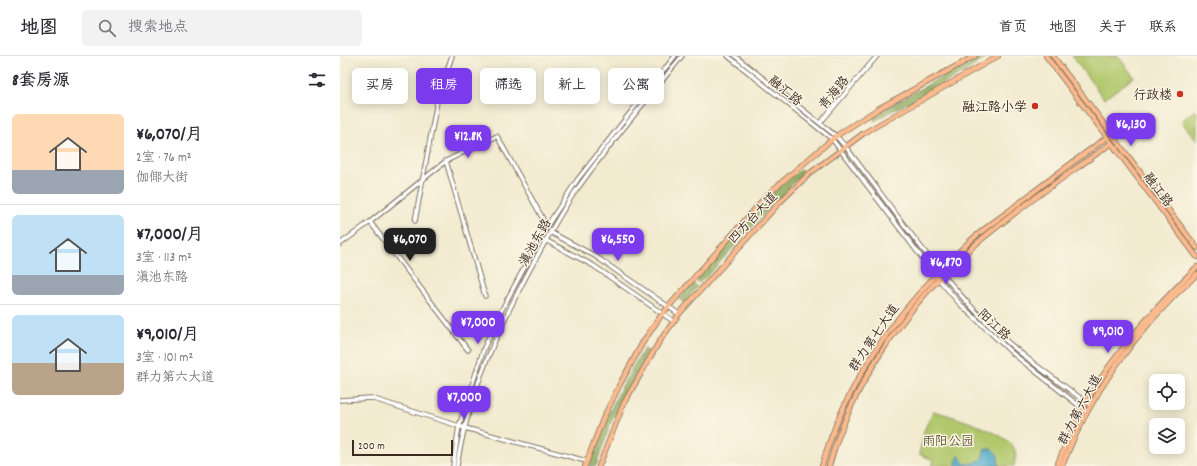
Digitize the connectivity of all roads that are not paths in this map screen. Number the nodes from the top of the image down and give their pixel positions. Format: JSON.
{"nodes":[{"id":1,"x":452,"y":56,"type":"edge"},
{"id":2,"x":675,"y":56,"type":"edge"},
{"id":3,"x":682,"y":56,"type":"edge"},
{"id":4,"x":728,"y":56,"type":"edge"},
{"id":5,"x":735,"y":56,"type":"edge"},
{"id":6,"x":877,"y":56,"type":"edge"},
{"id":7,"x":976,"y":56,"type":"edge"},
{"id":8,"x":998,"y":56,"type":"edge"},
{"id":9,"x":1046,"y":56,"type":"edge"},
{"id":10,"x":1052,"y":56,"type":"edge"},
{"id":11,"x":820,"y":123,"type":"junction"},
{"id":12,"x":834,"y":138,"type":"junction"},
{"id":13,"x":1106,"y":138,"type":"junction"},
{"id":14,"x":1110,"y":144,"type":"junction"},
{"id":15,"x":845,"y":146,"type":"junction"},
{"id":16,"x":840,"y":149,"type":"junction"},
{"id":17,"x":446,"y":161,"type":"junction"},
{"id":18,"x":543,"y":219,"type":"dead end"},
{"id":19,"x":415,"y":220,"type":"dead end"},
{"id":20,"x":370,"y":222,"type":"junction"},
{"id":21,"x":545,"y":229,"type":"junction"},
{"id":22,"x":550,"y":232,"type":"junction"},
{"id":23,"x":541,"y":237,"type":"junction"},
{"id":24,"x":546,"y":240,"type":"junction"},
{"id":25,"x":340,"y":244,"type":"edge"},
{"id":26,"x":1197,"y":248,"type":"edge"},
{"id":27,"x":1197,"y":257,"type":"edge"},
{"id":28,"x":1197,"y":267,"type":"edge"},
{"id":29,"x":940,"y":270,"type":"junction"},
{"id":30,"x":1197,"y":274,"type":"edge"},
{"id":31,"x":935,"y":275,"type":"junction"},
{"id":32,"x":944,"y":275,"type":"junction"},
{"id":33,"x":940,"y":280,"type":"junction"},
{"id":34,"x":484,"y":296,"type":"dead end"},
{"id":35,"x":668,"y":306,"type":"junction"},
{"id":36,"x":662,"y":314,"type":"junction"},
{"id":37,"x":679,"y":314,"type":"junction"},
{"id":38,"x":674,"y":321,"type":"junction"},
{"id":39,"x":468,"y":350,"type":"dead end"},
{"id":40,"x":340,"y":400,"type":"edge"},
{"id":41,"x":1088,"y":404,"type":"junction"},
{"id":42,"x":1085,"y":410,"type":"junction"},
{"id":43,"x":459,"y":426,"type":"junction"},
{"id":44,"x":465,"y":428,"type":"junction"},
{"id":45,"x":586,"y":464,"type":"edge"},
{"id":46,"x":453,"y":466,"type":"edge"},
{"id":47,"x":457,"y":466,"type":"edge"},
{"id":48,"x":599,"y":466,"type":"edge"},
{"id":49,"x":822,"y":466,"type":"edge"},
{"id":50,"x":828,"y":466,"type":"edge"},
{"id":51,"x":1057,"y":466,"type":"edge"},
{"id":52,"x":1062,"y":466,"type":"edge"}],
"edges":[{"from":1,"to":19,"type":"street"},
{"from":2,"to":21,"type":"street","name":"滇池东路"},
{"from":3,"to":22,"type":"street","name":"滇池东路"},
{"from":4,"to":12,"type":"street","name":"融汇路"},
{"from":5,"to":11,"type":"street","name":"融汇路"},
{"from":6,"to":11,"type":"street","name":"青海路"},
{"from":7,"to":12,"type":"main road","name":"四方台大道"},
{"from":8,"to":15,"type":"main road","name":"四方台大道"},
{"from":9,"to":13,"type":"main road","name":"融江路"},
{"from":10,"to":26,"type":"main road","name":"融江路"},
{"from":11,"to":12,"type":"street","name":"融汇路"},
{"from":12,"to":15,"type":"street","name":"阳江路"},
{"from":12,"to":16,"type":"street","name":"阳江路"},
{"from":12,"to":35,"type":"main road","name":"四方台大道"},
{"from":13,"to":14,"type":"main road","name":"融江路"},
{"from":13,"to":29,"type":"main road","name":"群力第七大道"},
{"from":14,"to":27,"type":"main road","name":"融江路"},
{"from":14,"to":32,"type":"main road","name":"群力第七大道"},
{"from":15,"to":16,"type":"main road","name":"四方台大道"},
{"from":15,"to":29,"type":"street","name":"阳江路"},
{"from":16,"to":31,"type":"street","name":"阳江路"},
{"from":16,"to":37,"type":"main road","name":"四方台大道"},
{"from":17,"to":18,"type":"street"},
{"from":17,"to":20,"type":"street"},
{"from":17,"to":34,"type":"street"},
{"from":20,"to":25,"type":"street"},
{"from":20,"to":39,"type":"street"},
{"from":21,"to":22,"type":"street"},
{"from":21,"to":23,"type":"street","name":"滇池东路"},
{"from":22,"to":24,"type":"street","name":"滇池东路"},
{"from":22,"to":35,"type":"street"},
{"from":23,"to":24,"type":"street"},
{"from":23,"to":43,"type":"street","name":"滇池东路"},
{"from":24,"to":36,"type":"street"},
{"from":24,"to":44,"type":"street","name":"滇池东路"},
{"from":28,"to":41,"type":"main road","name":"群力第六大道"},
{"from":29,"to":31,"type":"main road","name":"群力第七大道"},
{"from":29,"to":32,"type":"street","name":"阳江路"},
{"from":30,"to":41,"type":"main road","name":"群力第六大道"},
{"from":31,"to":33,"type":"street","name":"阳江路"},
{"from":31,"to":49,"type":"main road","name":"群力第七大道"},
{"from":32,"to":33,"type":"main road","name":"群力第七大道"},
{"from":32,"to":41,"type":"street","name":"阳江路"},
{"from":33,"to":42,"type":"street","name":"阳江路"},
{"from":33,"to":50,"type":"main road","name":"群力第七大道"},
{"from":35,"to":36,"type":"main road","name":"四方台大道"},
{"from":35,"to":37,"type":"street"},
{"from":36,"to":38,"type":"street"},
{"from":36,"to":45,"type":"main road","name":"四方台大道"},
{"from":37,"to":38,"type":"main road","name":"四方台大道"},
{"from":38,"to":48,"type":"main road","name":"四方台大道"},
{"from":40,"to":43,"type":"street"},
{"from":41,"to":42,"type":"main road","name":"群力第六大道"},
{"from":42,"to":51,"type":"main road","name":"群力第六大道"},
{"from":42,"to":52,"type":"main road","name":"群力第六大道"},
{"from":43,"to":44,"type":"street"},
{"from":43,"to":46,"type":"street","name":"滇池东路"},
{"from":44,"to":45,"type":"street"},
{"from":44,"to":47,"type":"street","name":"滇池东路"}]}
